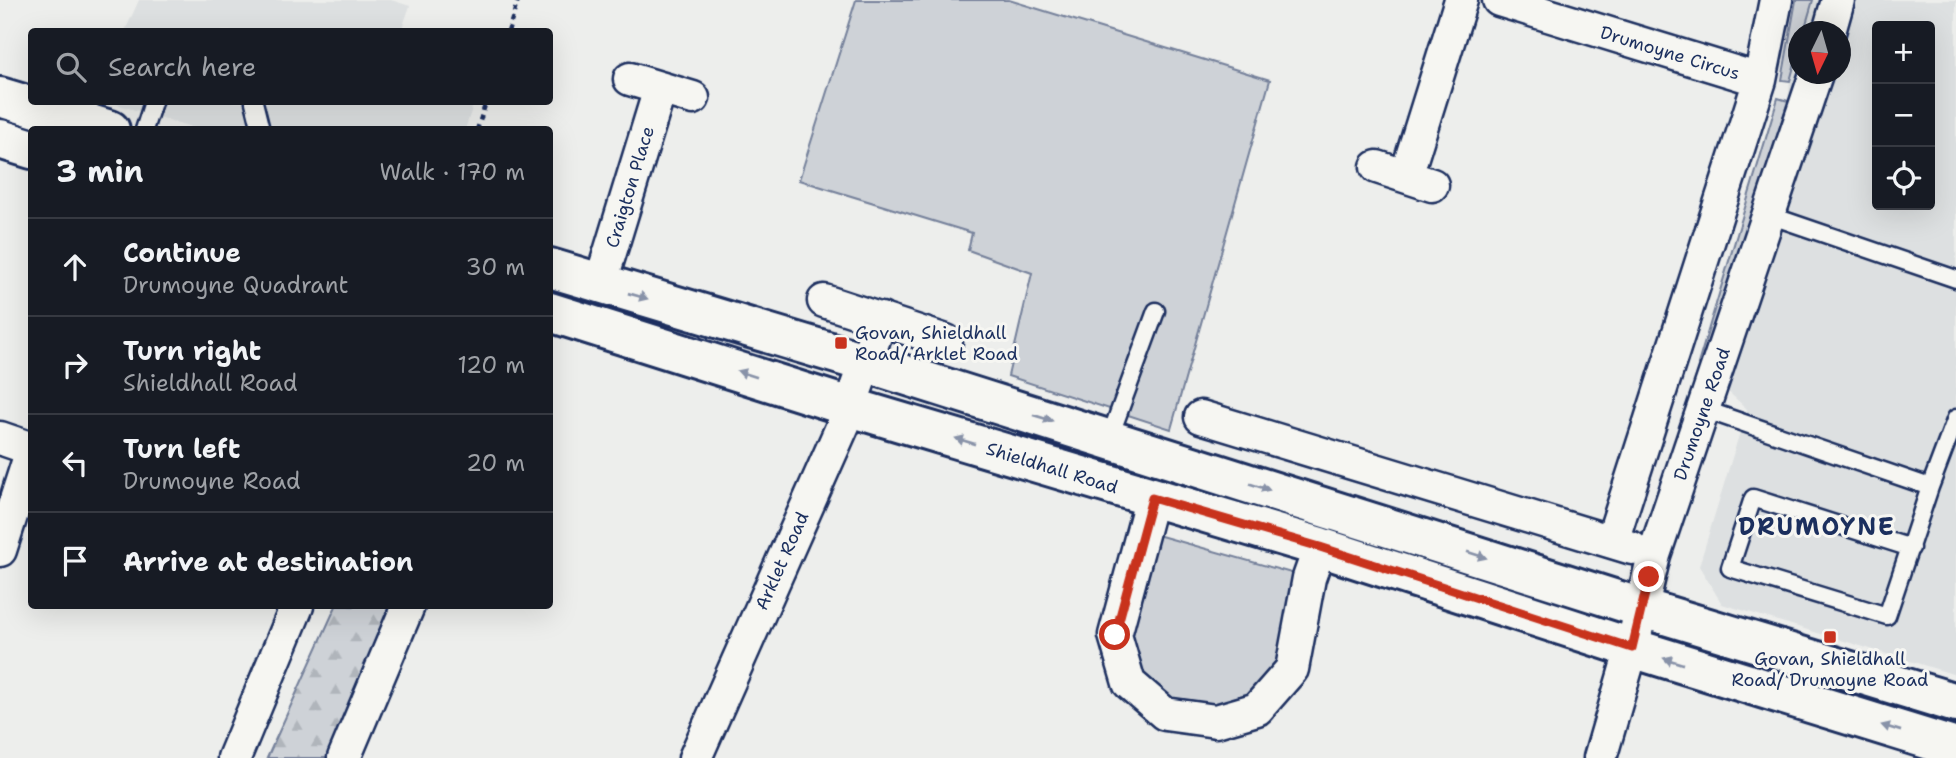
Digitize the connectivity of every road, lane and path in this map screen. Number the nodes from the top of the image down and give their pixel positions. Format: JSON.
{"nodes":[{"id":1,"x":518,"y":0,"type":"edge"},
{"id":2,"x":1461,"y":0,"type":"edge"},
{"id":3,"x":1499,"y":0,"type":"edge"},
{"id":4,"x":1776,"y":0,"type":"edge"},
{"id":5,"x":1838,"y":0,"type":"edge"},
{"id":6,"x":1832,"y":21,"type":"edge"},
{"id":7,"x":509,"y":28,"type":"edge"},
{"id":8,"x":630,"y":79,"type":"dead end"},
{"id":9,"x":1760,"y":80,"type":"junction"},
{"id":10,"x":1813,"y":84,"type":"edge"},
{"id":11,"x":660,"y":89,"type":"junction"},
{"id":12,"x":0,"y":97,"type":"edge"},
{"id":13,"x":693,"y":98,"type":"dead end"},
{"id":14,"x":152,"y":105,"type":"edge"},
{"id":15,"x":255,"y":105,"type":"edge"},
{"id":16,"x":485,"y":105,"type":"edge"},
{"id":17,"x":97,"y":126,"type":"edge"},
{"id":18,"x":145,"y":126,"type":"edge"},
{"id":19,"x":260,"y":126,"type":"edge"},
{"id":20,"x":478,"y":126,"type":"edge"},
{"id":21,"x":0,"y":139,"type":"edge"},
{"id":22,"x":28,"y":148,"type":"edge"},
{"id":23,"x":1405,"y":176,"type":"dead end"},
{"id":24,"x":1769,"y":215,"type":"junction"},
{"id":25,"x":553,"y":273,"type":"edge"},
{"id":26,"x":1956,"y":279,"type":"edge"},
{"id":27,"x":600,"y":285,"type":"junction"},
{"id":28,"x":824,"y":301,"type":"dead end"},
{"id":29,"x":1156,"y":311,"type":"dead end"},
{"id":30,"x":553,"y":313,"type":"edge"},
{"id":31,"x":881,"y":319,"type":"junction"},
{"id":32,"x":946,"y":341,"type":"dead end"},
{"id":33,"x":867,"y":363,"type":"junction"},
{"id":34,"x":850,"y":407,"type":"junction"},
{"id":35,"x":1703,"y":409,"type":"junction"},
{"id":36,"x":1201,"y":417,"type":"dead end"},
{"id":37,"x":1956,"y":418,"type":"edge"},
{"id":38,"x":0,"y":438,"type":"edge"},
{"id":39,"x":1110,"y":439,"type":"junction"},
{"id":40,"x":28,"y":448,"type":"edge"},
{"id":41,"x":28,"y":462,"type":"edge"},
{"id":42,"x":1930,"y":487,"type":"junction"},
{"id":43,"x":1152,"y":498,"type":"junction"},
{"id":44,"x":1612,"y":541,"type":"junction"},
{"id":45,"x":1320,"y":547,"type":"junction"},
{"id":46,"x":1911,"y":548,"type":"junction"},
{"id":47,"x":0,"y":550,"type":"edge"},
{"id":48,"x":1654,"y":555,"type":"junction"},
{"id":49,"x":1642,"y":608,"type":"junction"},
{"id":50,"x":296,"y":609,"type":"edge"},
{"id":51,"x":407,"y":609,"type":"edge"},
{"id":52,"x":1632,"y":648,"type":"junction"},
{"id":53,"x":1956,"y":703,"type":"edge"},
{"id":54,"x":1956,"y":748,"type":"edge"},
{"id":55,"x":234,"y":758,"type":"edge"},
{"id":56,"x":344,"y":758,"type":"edge"},
{"id":57,"x":695,"y":758,"type":"edge"},
{"id":58,"x":1600,"y":758,"type":"edge"}],
"edges":[{"from":1,"to":7,"type":"path"},
{"from":2,"to":23,"type":"street"},
{"from":3,"to":9,"type":"street","name":"Drumoyne Circus"},
{"from":4,"to":9,"type":"street"},
{"from":5,"to":6,"type":"street"},
{"from":8,"to":11,"type":"street"},
{"from":9,"to":44,"type":"street"},
{"from":10,"to":24,"type":"street","name":"Drumoyne Road"},
{"from":11,"to":13,"type":"street"},
{"from":11,"to":27,"type":"street","name":"Craigton Place"},
{"from":12,"to":17,"type":"main road"},
{"from":14,"to":18,"type":"lane"},
{"from":15,"to":19,"type":"lane"},
{"from":16,"to":20,"type":"path"},
{"from":21,"to":22,"type":"main road"},
{"from":24,"to":26,"type":"lane"},
{"from":24,"to":35,"type":"street","name":"Drumoyne Road"},
{"from":25,"to":27,"type":"main road"},
{"from":27,"to":33,"type":"main road","one_way":true},
{"from":28,"to":31,"type":"street"},
{"from":29,"to":39,"type":"lane"},
{"from":34,"to":30,"type":"main road","name":"Shieldhall Road","one_way":true},
{"from":31,"to":32,"type":"street"},
{"from":31,"to":33,"type":"street","name":"Arklet Road"},
{"from":33,"to":34,"type":"street","name":"Arklet Road"},
{"from":33,"to":39,"type":"main road","one_way":true},
{"from":43,"to":34,"type":"main road","name":"Shieldhall Road","one_way":true},
{"from":34,"to":57,"type":"street","name":"Arklet Road"},
{"from":35,"to":42,"type":"lane"},
{"from":35,"to":48,"type":"street","name":"Drumoyne Road"},
{"from":36,"to":44,"type":"street"},
{"from":37,"to":42,"type":"lane"},
{"from":38,"to":40,"type":"street"},
{"from":39,"to":49,"type":"main road","one_way":true},
{"from":41,"to":47,"type":"street"},
{"from":42,"to":46,"type":"lane"},
{"from":43,"to":45,"type":"main road","name":"Shieldhall Road"},
{"from":43,"to":45,"type":"street"},
{"from":44,"to":48,"type":"street"},
{"from":45,"to":52,"type":"main road","name":"Shieldhall Road"},
{"from":46,"to":46,"type":"lane"},
{"from":48,"to":49,"type":"street","name":"Drumoyne Road"},
{"from":49,"to":52,"type":"street","name":"Drumoyne Road"},
{"from":49,"to":53,"type":"main road"},
{"from":50,"to":55,"type":"street"},
{"from":51,"to":56,"type":"street"},
{"from":54,"to":52,"type":"main road","name":"Shieldhall Road","one_way":true},
{"from":52,"to":58,"type":"street","name":"Drumoyne Road"}]}
